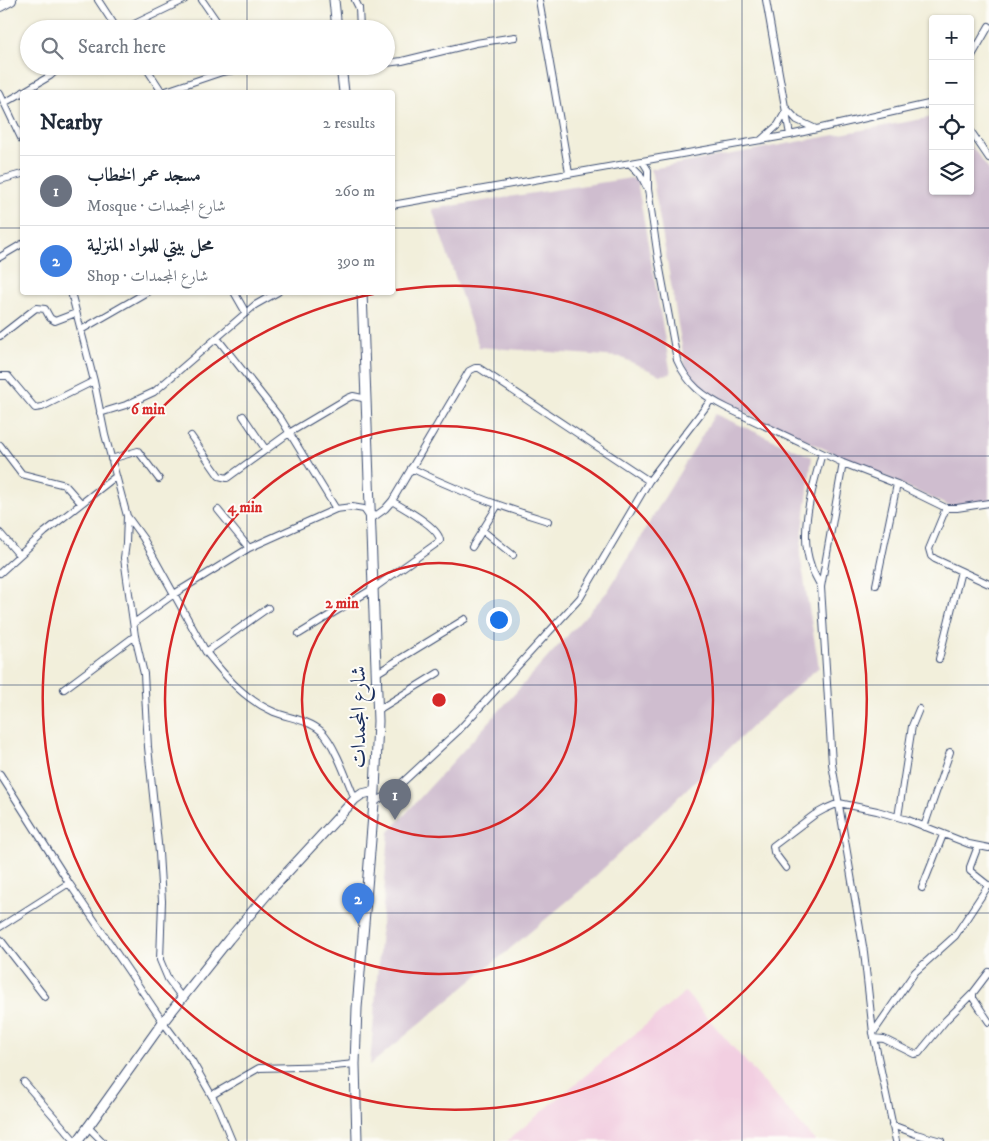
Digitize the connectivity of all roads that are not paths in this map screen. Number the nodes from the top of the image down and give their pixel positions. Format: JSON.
{"nodes":[{"id":1,"x":10,"y":0,"type":"edge"},
{"id":2,"x":98,"y":0,"type":"edge"},
{"id":3,"x":184,"y":0,"type":"edge"},
{"id":4,"x":202,"y":0,"type":"edge"},
{"id":5,"x":334,"y":0,"type":"edge"},
{"id":6,"x":355,"y":0,"type":"edge"},
{"id":7,"x":539,"y":0,"type":"edge"},
{"id":8,"x":766,"y":0,"type":"edge"},
{"id":9,"x":0,"y":5,"type":"edge"},
{"id":10,"x":111,"y":20,"type":"edge"},
{"id":11,"x":143,"y":20,"type":"edge"},
{"id":12,"x":216,"y":20,"type":"edge"},
{"id":13,"x":336,"y":20,"type":"edge"},
{"id":14,"x":360,"y":20,"type":"edge"},
{"id":15,"x":989,"y":26,"type":"edge"},
{"id":16,"x":515,"y":37,"type":"dead end"},
{"id":17,"x":974,"y":52,"type":"edge"},
{"id":18,"x":395,"y":62,"type":"edge"},
{"id":19,"x":51,"y":75,"type":"edge"},
{"id":20,"x":151,"y":75,"type":"edge"},
{"id":21,"x":212,"y":75,"type":"edge"},
{"id":22,"x":342,"y":75,"type":"edge"},
{"id":23,"x":28,"y":90,"type":"edge"},
{"id":24,"x":162,"y":90,"type":"edge"},
{"id":25,"x":169,"y":90,"type":"edge"},
{"id":26,"x":344,"y":90,"type":"edge"},
{"id":27,"x":0,"y":94,"type":"edge"},
{"id":28,"x":20,"y":95,"type":"edge"},
{"id":29,"x":4,"y":103,"type":"junction"},
{"id":30,"x":929,"y":104,"type":"edge"},
{"id":31,"x":786,"y":109,"type":"junction"},
{"id":32,"x":817,"y":129,"type":"junction"},
{"id":33,"x":790,"y":135,"type":"junction"},
{"id":34,"x":20,"y":136,"type":"edge"},
{"id":35,"x":974,"y":136,"type":"edge"},
{"id":36,"x":760,"y":140,"type":"junction"},
{"id":37,"x":989,"y":158,"type":"edge"},
{"id":38,"x":643,"y":162,"type":"junction"},
{"id":39,"x":630,"y":164,"type":"junction"},
{"id":40,"x":569,"y":173,"type":"junction"},
{"id":41,"x":20,"y":175,"type":"edge"},
{"id":42,"x":0,"y":180,"type":"edge"},
{"id":43,"x":648,"y":189,"type":"junction"},
{"id":44,"x":395,"y":204,"type":"edge"},
{"id":45,"x":20,"y":245,"type":"edge"},
{"id":46,"x":0,"y":257,"type":"edge"},
{"id":47,"x":72,"y":295,"type":"edge"},
{"id":48,"x":143,"y":295,"type":"edge"},
{"id":49,"x":236,"y":295,"type":"edge"},
{"id":50,"x":271,"y":295,"type":"edge"},
{"id":51,"x":362,"y":295,"type":"edge"},
{"id":52,"x":76,"y":313,"type":"junction"},
{"id":53,"x":246,"y":313,"type":"junction"},
{"id":54,"x":81,"y":330,"type":"junction"},
{"id":55,"x":0,"y":336,"type":"edge"},
{"id":56,"x":217,"y":338,"type":"junction"},
{"id":57,"x":0,"y":376,"type":"edge"},
{"id":58,"x":94,"y":381,"type":"junction"},
{"id":59,"x":367,"y":399,"type":"junction"},
{"id":60,"x":711,"y":400,"type":"junction"},
{"id":61,"x":100,"y":413,"type":"junction"},
{"id":62,"x":243,"y":416,"type":"dead end"},
{"id":63,"x":289,"y":433,"type":"junction"},
{"id":64,"x":191,"y":436,"type":"dead end"},
{"id":65,"x":0,"y":444,"type":"edge"},
{"id":66,"x":266,"y":450,"type":"junction"},
{"id":67,"x":822,"y":452,"type":"junction"},
{"id":68,"x":111,"y":459,"type":"junction"},
{"id":69,"x":843,"y":463,"type":"junction"},
{"id":70,"x":411,"y":468,"type":"junction"},
{"id":71,"x":116,"y":477,"type":"junction"},
{"id":72,"x":159,"y":479,"type":"dead end"},
{"id":73,"x":650,"y":481,"type":"junction"},
{"id":74,"x":896,"y":484,"type":"junction"},
{"id":75,"x":392,"y":501,"type":"junction"},
{"id":76,"x":81,"y":503,"type":"junction"},
{"id":77,"x":989,"y":503,"type":"edge"},
{"id":78,"x":498,"y":505,"type":"junction"},
{"id":79,"x":946,"y":508,"type":"junction"},
{"id":80,"x":336,"y":509,"type":"junction"},
{"id":81,"x":218,"y":510,"type":"dead end"},
{"id":82,"x":127,"y":516,"type":"junction"},
{"id":83,"x":371,"y":519,"type":"junction"},
{"id":84,"x":548,"y":521,"type":"dead end"},
{"id":85,"x":482,"y":530,"type":"junction"},
{"id":86,"x":0,"y":533,"type":"edge"},
{"id":87,"x":472,"y":547,"type":"dead end"},
{"id":88,"x":249,"y":548,"type":"junction"},
{"id":89,"x":19,"y":555,"type":"junction"},
{"id":90,"x":513,"y":555,"type":"dead end"},
{"id":91,"x":961,"y":571,"type":"junction"},
{"id":92,"x":0,"y":573,"type":"edge"},
{"id":93,"x":989,"y":584,"type":"edge"},
{"id":94,"x":876,"y":585,"type":"dead end"},
{"id":95,"x":821,"y":587,"type":"junction"},
{"id":96,"x":374,"y":588,"type":"junction"},
{"id":97,"x":174,"y":594,"type":"junction"},
{"id":98,"x":268,"y":608,"type":"dead end"},
{"id":99,"x":465,"y":619,"type":"dead end"},
{"id":100,"x":134,"y":624,"type":"junction"},
{"id":101,"x":299,"y":634,"type":"dead end"},
{"id":102,"x":135,"y":636,"type":"junction"},
{"id":103,"x":206,"y":652,"type":"junction"},
{"id":104,"x":939,"y":659,"type":"dead end"},
{"id":105,"x":376,"y":673,"type":"junction"},
{"id":106,"x":438,"y":673,"type":"dead end"},
{"id":107,"x":64,"y":689,"type":"dead end"},
{"id":108,"x":919,"y":709,"type":"dead end"},
{"id":109,"x":378,"y":710,"type":"junction"},
{"id":110,"x":950,"y":752,"type":"dead end"},
{"id":111,"x":0,"y":774,"type":"edge"},
{"id":112,"x":375,"y":791,"type":"junction"},
{"id":113,"x":356,"y":799,"type":"junction"},
{"id":114,"x":374,"y":802,"type":"junction"},
{"id":115,"x":839,"y":803,"type":"junction"},
{"id":116,"x":898,"y":818,"type":"junction"},
{"id":117,"x":924,"y":827,"type":"junction"},
{"id":118,"x":943,"y":835,"type":"junction"},
{"id":119,"x":978,"y":846,"type":"junction"},
{"id":120,"x":989,"y":848,"type":"edge"},
{"id":121,"x":786,"y":868,"type":"dead end"},
{"id":122,"x":69,"y":883,"type":"junction"},
{"id":123,"x":988,"y":886,"type":"edge"},
{"id":124,"x":922,"y":888,"type":"dead end"},
{"id":125,"x":0,"y":928,"type":"edge"},
{"id":126,"x":0,"y":939,"type":"edge"},
{"id":127,"x":989,"y":972,"type":"edge"},
{"id":128,"x":973,"y":993,"type":"junction"},
{"id":129,"x":45,"y":997,"type":"dead end"},
{"id":130,"x":182,"y":998,"type":"junction"},
{"id":131,"x":164,"y":1022,"type":"junction"},
{"id":132,"x":989,"y":1022,"type":"edge"},
{"id":133,"x":874,"y":1036,"type":"junction"},
{"id":134,"x":355,"y":1064,"type":"junction"},
{"id":135,"x":24,"y":1082,"type":"dead end"},
{"id":136,"x":212,"y":1095,"type":"junction"},
{"id":137,"x":87,"y":1126,"type":"junction"},
{"id":138,"x":892,"y":1126,"type":"junction"},
{"id":139,"x":76,"y":1141,"type":"edge"},
{"id":140,"x":102,"y":1141,"type":"edge"},
{"id":141,"x":232,"y":1141,"type":"edge"},
{"id":142,"x":357,"y":1141,"type":"edge"},
{"id":143,"x":896,"y":1141,"type":"edge"},
{"id":144,"x":941,"y":1141,"type":"edge"}],
"edges":[{"from":1,"to":9,"type":"main road"},
{"from":2,"to":10,"type":"street"},
{"from":3,"to":11,"type":"street"},
{"from":4,"to":12,"type":"street"},
{"from":5,"to":13,"type":"main road"},
{"from":6,"to":14,"type":"street"},
{"from":7,"to":40,"type":"street"},
{"from":8,"to":31,"type":"street"},
{"from":15,"to":17,"type":"street"},
{"from":16,"to":18,"type":"street"},
{"from":19,"to":23,"type":"street"},
{"from":20,"to":24,"type":"street"},
{"from":21,"to":25,"type":"street"},
{"from":22,"to":26,"type":"main road"},
{"from":27,"to":29,"type":"street"},
{"from":28,"to":29,"type":"street"},
{"from":29,"to":34,"type":"street"},
{"from":30,"to":32,"type":"street"},
{"from":31,"to":32,"type":"street"},
{"from":31,"to":33,"type":"street"},
{"from":31,"to":36,"type":"street"},
{"from":32,"to":33,"type":"street"},
{"from":33,"to":36,"type":"street"},
{"from":35,"to":37,"type":"street"},
{"from":36,"to":38,"type":"street"},
{"from":38,"to":39,"type":"street"},
{"from":38,"to":43,"type":"street"},
{"from":39,"to":40,"type":"street"},
{"from":39,"to":43,"type":"street"},
{"from":40,"to":44,"type":"street"},
{"from":41,"to":42,"type":"street"},
{"from":43,"to":60,"type":"street"},
{"from":45,"to":46,"type":"street"},
{"from":47,"to":52,"type":"street"},
{"from":48,"to":54,"type":"street"},
{"from":49,"to":53,"type":"street"},
{"from":50,"to":53,"type":"street"},
{"from":51,"to":59,"type":"main road","name":"شارع المجمدات"},
{"from":52,"to":54,"type":"street"},
{"from":52,"to":55,"type":"street"},
{"from":53,"to":56,"type":"street"},
{"from":54,"to":58,"type":"street"},
{"from":56,"to":61,"type":"street"},
{"from":56,"to":63,"type":"street"},
{"from":57,"to":58,"type":"street"},
{"from":58,"to":61,"type":"street"},
{"from":59,"to":63,"type":"street"},
{"from":59,"to":83,"type":"main road","name":"شارع المجمدات"},
{"from":60,"to":67,"type":"street"},
{"from":60,"to":73,"type":"street"},
{"from":61,"to":68,"type":"street"},
{"from":62,"to":66,"type":"street"},
{"from":63,"to":66,"type":"street"},
{"from":63,"to":80,"type":"street"},
{"from":64,"to":66,"type":"street"},
{"from":65,"to":76,"type":"street"},
{"from":67,"to":69,"type":"street"},
{"from":67,"to":95,"type":"street"},
{"from":68,"to":71,"type":"street"},
{"from":68,"to":72,"type":"street"},
{"from":69,"to":74,"type":"street"},
{"from":69,"to":95,"type":"street"},
{"from":70,"to":73,"type":"street"},
{"from":70,"to":75,"type":"street"},
{"from":70,"to":78,"type":"street"},
{"from":71,"to":76,"type":"street"},
{"from":71,"to":82,"type":"street"},
{"from":73,"to":114,"type":"street"},
{"from":74,"to":79,"type":"street"},
{"from":74,"to":94,"type":"street"},
{"from":75,"to":83,"type":"street"},
{"from":75,"to":96,"type":"street"},
{"from":76,"to":89,"type":"street"},
{"from":77,"to":79,"type":"street"},
{"from":78,"to":84,"type":"street"},
{"from":78,"to":85,"type":"street"},
{"from":79,"to":91,"type":"street"},
{"from":80,"to":83,"type":"street"},
{"from":80,"to":88,"type":"street"},
{"from":81,"to":88,"type":"street"},
{"from":82,"to":97,"type":"street"},
{"from":82,"to":100,"type":"street"},
{"from":83,"to":96,"type":"main road","name":"شارع المجمدات"},
{"from":85,"to":87,"type":"street"},
{"from":85,"to":90,"type":"street"},
{"from":86,"to":89,"type":"street"},
{"from":88,"to":97,"type":"street"},
{"from":89,"to":92,"type":"street"},
{"from":91,"to":93,"type":"street"},
{"from":91,"to":104,"type":"street"},
{"from":95,"to":115,"type":"street"},
{"from":96,"to":101,"type":"street"},
{"from":96,"to":105,"type":"main road","name":"شارع المجمدات"},
{"from":97,"to":100,"type":"street"},
{"from":97,"to":103,"type":"street"},
{"from":98,"to":103,"type":"street"},
{"from":99,"to":105,"type":"street"},
{"from":100,"to":102,"type":"street"},
{"from":102,"to":107,"type":"street"},
{"from":102,"to":130,"type":"street"},
{"from":103,"to":113,"type":"street"},
{"from":105,"to":109,"type":"main road","name":"شارع المجمدات"},
{"from":106,"to":109,"type":"street"},
{"from":108,"to":116,"type":"street"},
{"from":109,"to":112,"type":"main road","name":"شارع المجمدات"},
{"from":110,"to":117,"type":"street"},
{"from":111,"to":122,"type":"street"},
{"from":112,"to":113,"type":"main road"},
{"from":112,"to":114,"type":"main road","name":"شارع المجمدات"},
{"from":113,"to":130,"type":"main road"},
{"from":114,"to":134,"type":"main road","name":"شارع المجمدات"},
{"from":115,"to":116,"type":"street"},
{"from":115,"to":121,"type":"street"},
{"from":115,"to":133,"type":"street"},
{"from":116,"to":117,"type":"street"},
{"from":117,"to":118,"type":"street"},
{"from":118,"to":119,"type":"street"},
{"from":118,"to":124,"type":"street"},
{"from":119,"to":120,"type":"street"},
{"from":119,"to":123,"type":"street"},
{"from":122,"to":125,"type":"street"},
{"from":122,"to":131,"type":"street"},
{"from":123,"to":133,"type":"street"},
{"from":126,"to":129,"type":"street"},
{"from":127,"to":128,"type":"street"},
{"from":128,"to":132,"type":"street"},
{"from":128,"to":133,"type":"street"},
{"from":130,"to":131,"type":"main road"},
{"from":131,"to":136,"type":"street"},
{"from":131,"to":137,"type":"main road"},
{"from":133,"to":138,"type":"street"},
{"from":134,"to":136,"type":"street"},
{"from":134,"to":142,"type":"main road","name":"شارع المجمدات"},
{"from":135,"to":139,"type":"street"},
{"from":136,"to":141,"type":"street"},
{"from":137,"to":139,"type":"main road"},
{"from":137,"to":140,"type":"street"},
{"from":138,"to":143,"type":"street"},
{"from":138,"to":144,"type":"street"}]}
